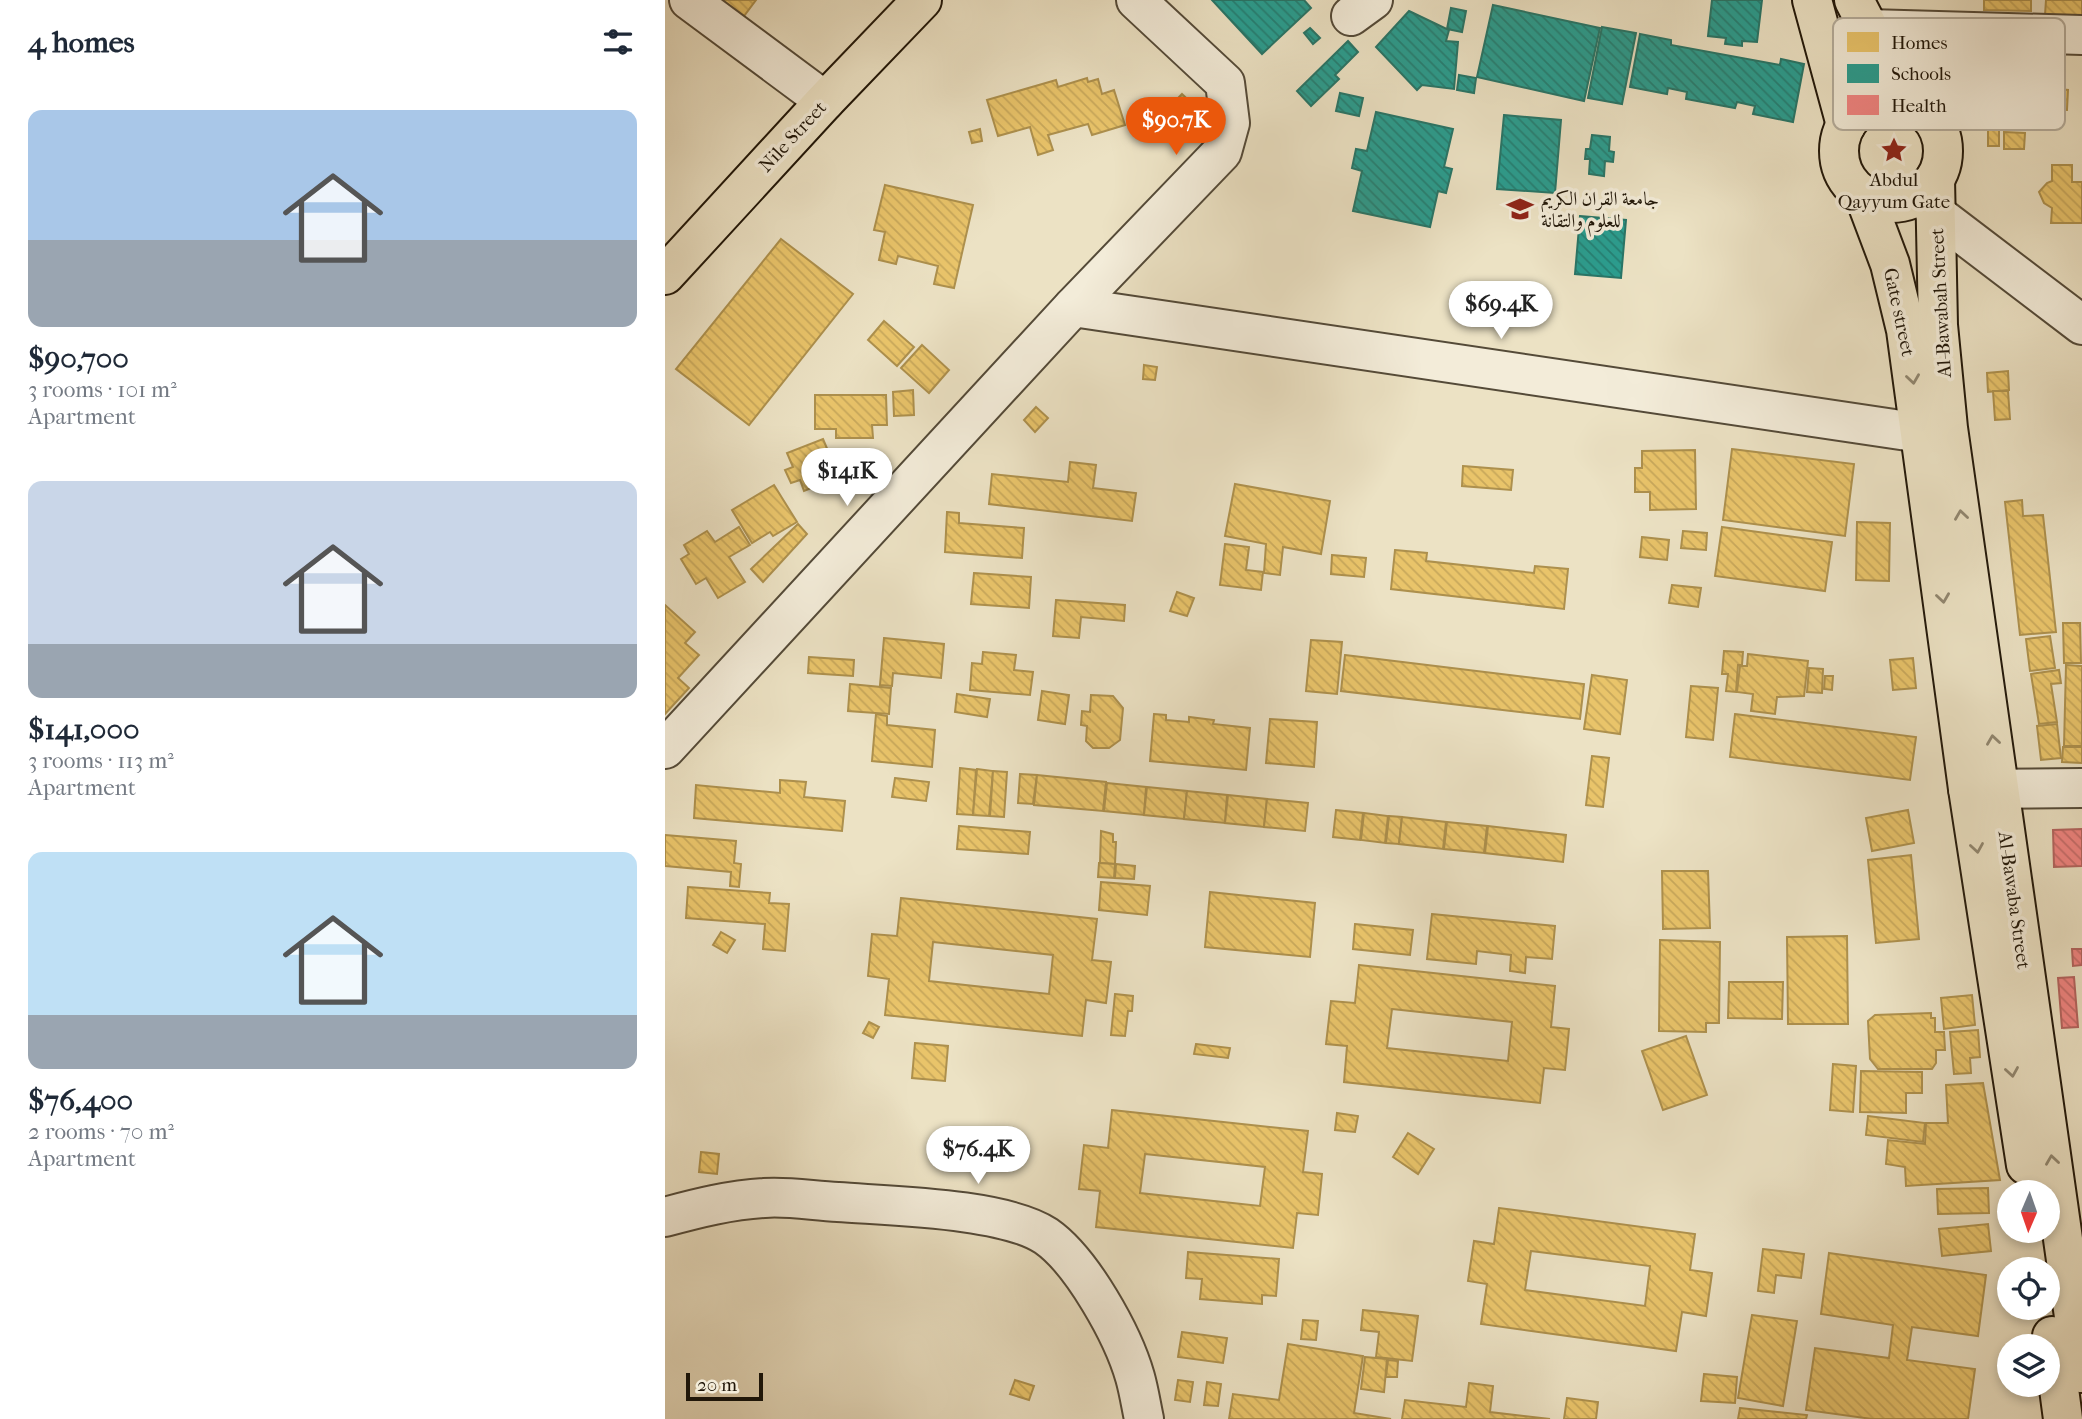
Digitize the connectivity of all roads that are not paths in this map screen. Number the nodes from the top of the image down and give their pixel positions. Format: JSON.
{"nodes":[{"id":1,"x":689,"y":0,"type":"edge"},
{"id":2,"x":922,"y":0,"type":"edge"},
{"id":3,"x":1136,"y":0,"type":"edge"},
{"id":4,"x":1812,"y":0,"type":"edge"},
{"id":5,"x":1862,"y":15,"type":"edge"},
{"id":6,"x":1895,"y":18,"type":"edge"},
{"id":7,"x":1833,"y":77,"type":"edge"},
{"id":8,"x":825,"y":101,"type":"junction"},
{"id":9,"x":1844,"y":130,"type":"edge"},
{"id":10,"x":1939,"y":130,"type":"edge"},
{"id":11,"x":1864,"y":195,"type":"junction"},
{"id":12,"x":1935,"y":196,"type":"junction"},
{"id":13,"x":665,"y":275,"type":"edge"},
{"id":14,"x":1073,"y":307,"type":"junction"},
{"id":15,"x":2082,"y":325,"type":"edge"},
{"id":16,"x":1921,"y":433,"type":"junction"},
{"id":17,"x":665,"y":749,"type":"edge"},
{"id":18,"x":1984,"y":788,"type":"junction"},
{"id":19,"x":2082,"y":788,"type":"edge"},
{"id":20,"x":2029,"y":1180,"type":"edge"},
{"id":21,"x":665,"y":1217,"type":"edge"},
{"id":22,"x":2064,"y":1318,"type":"edge"},
{"id":23,"x":2082,"y":1373,"type":"edge"},
{"id":24,"x":1144,"y":1419,"type":"edge"},
{"id":25,"x":2063,"y":1419,"type":"edge"}],
"edges":[{"from":1,"to":8,"type":"street"},
{"from":2,"to":8,"type":"main road","name":"Nile Street"},
{"from":3,"to":14,"type":"street"},
{"from":4,"to":7,"type":"main road"},
{"from":5,"to":6,"type":"street"},
{"from":8,"to":13,"type":"main road","name":"Nile Street"},
{"from":9,"to":11,"type":"main road"},
{"from":10,"to":12,"type":"main road"},
{"from":11,"to":12,"type":"main road"},
{"from":11,"to":16,"type":"main road","name":"Gate street","one_way":true},
{"from":12,"to":15,"type":"street"},
{"from":18,"to":12,"type":"main road","name":"Al-Bawabah Street","one_way":true},
{"from":14,"to":16,"type":"street"},
{"from":14,"to":17,"type":"street"},
{"from":16,"to":18,"type":"main road","name":"Al-Bawaba Street","one_way":true},
{"from":18,"to":19,"type":"street"},
{"from":18,"to":20,"type":"main road","name":"Al-Bawaba Street","one_way":true},
{"from":22,"to":18,"type":"main road","name":"Al-Bawaba Street","one_way":true},
{"from":21,"to":24,"type":"street"},
{"from":22,"to":23,"type":"main road","name":"Al-Bawaba Street"},
{"from":22,"to":25,"type":"main road","name":"Al-Bawaba Street"}]}
